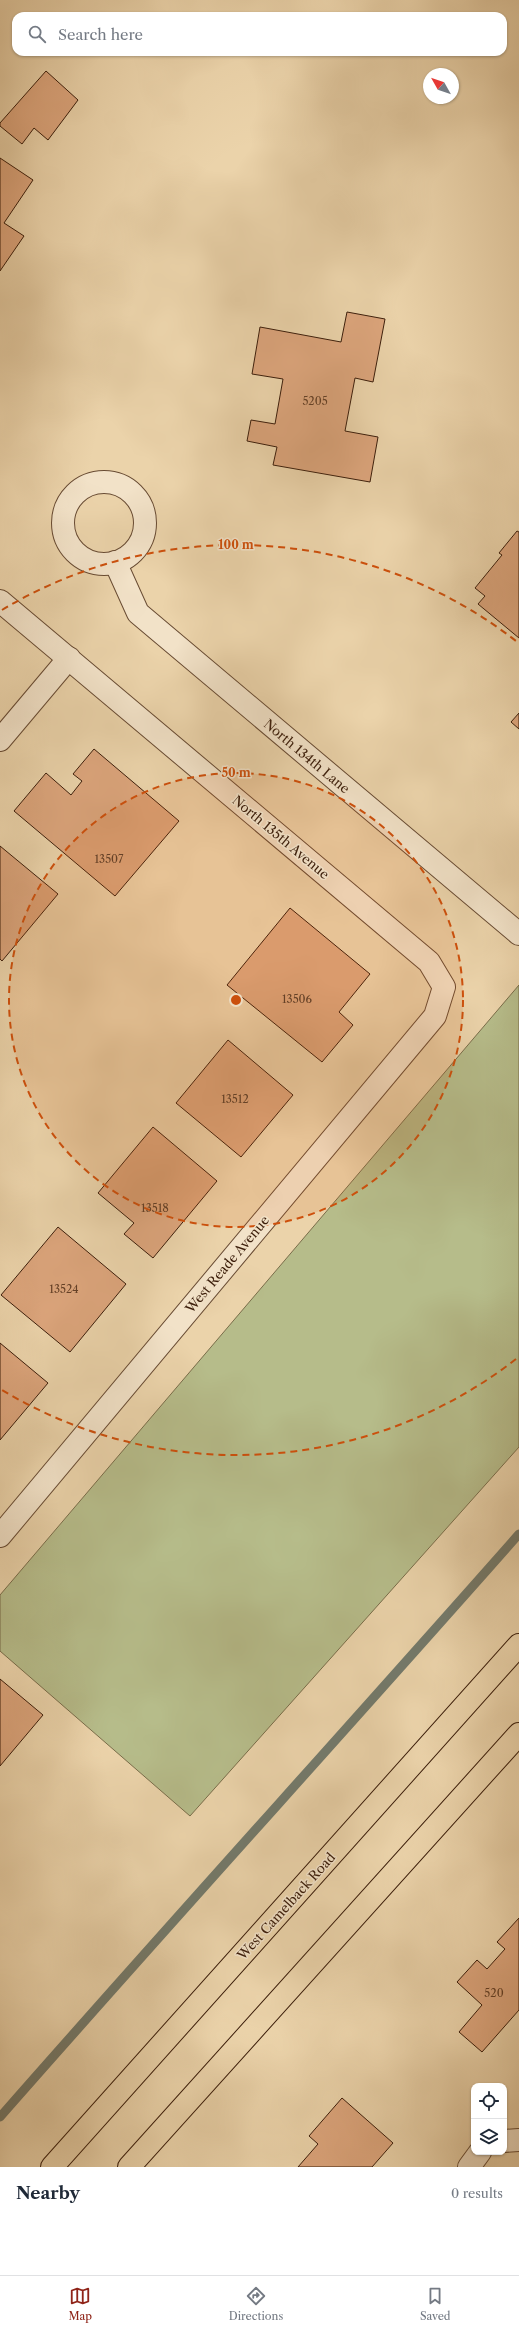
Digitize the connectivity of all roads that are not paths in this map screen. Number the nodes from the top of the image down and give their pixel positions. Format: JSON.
{"nodes":[{"id":1,"x":115,"y":562,"type":"dead end"},
{"id":2,"x":0,"y":601,"type":"edge"},
{"id":3,"x":69,"y":658,"type":"junction"},
{"id":4,"x":0,"y":740,"type":"edge"},
{"id":5,"x":519,"y":934,"type":"edge"},
{"id":6,"x":444,"y":987,"type":"joint"},
{"id":7,"x":0,"y":1536,"type":"edge"},
{"id":8,"x":519,"y":1645,"type":"edge"},
{"id":9,"x":519,"y":1734,"type":"edge"},
{"id":10,"x":519,"y":2140,"type":"edge"},
{"id":11,"x":507,"y":2141,"type":"edge"},
{"id":12,"x":478,"y":2155,"type":"edge"},
{"id":13,"x":52,"y":2167,"type":"edge"},
{"id":14,"x":129,"y":2167,"type":"edge"},
{"id":15,"x":469,"y":2167,"type":"edge"}],
"edges":[{"from":1,"to":5,"type":"street","name":"North 134th Lane"},
{"from":2,"to":3,"type":"street","name":"North 135th Avenue"},
{"from":3,"to":4,"type":"street"},
{"from":3,"to":6,"type":"street","name":"North 135th Avenue"},
{"from":6,"to":7,"type":"street","name":"West Reade Avenue"},
{"from":8,"to":13,"type":"main road","name":"West Camelback Road"},
{"from":9,"to":14,"type":"main road"},
{"from":10,"to":11,"type":"street"},
{"from":12,"to":15,"type":"street"}]}
